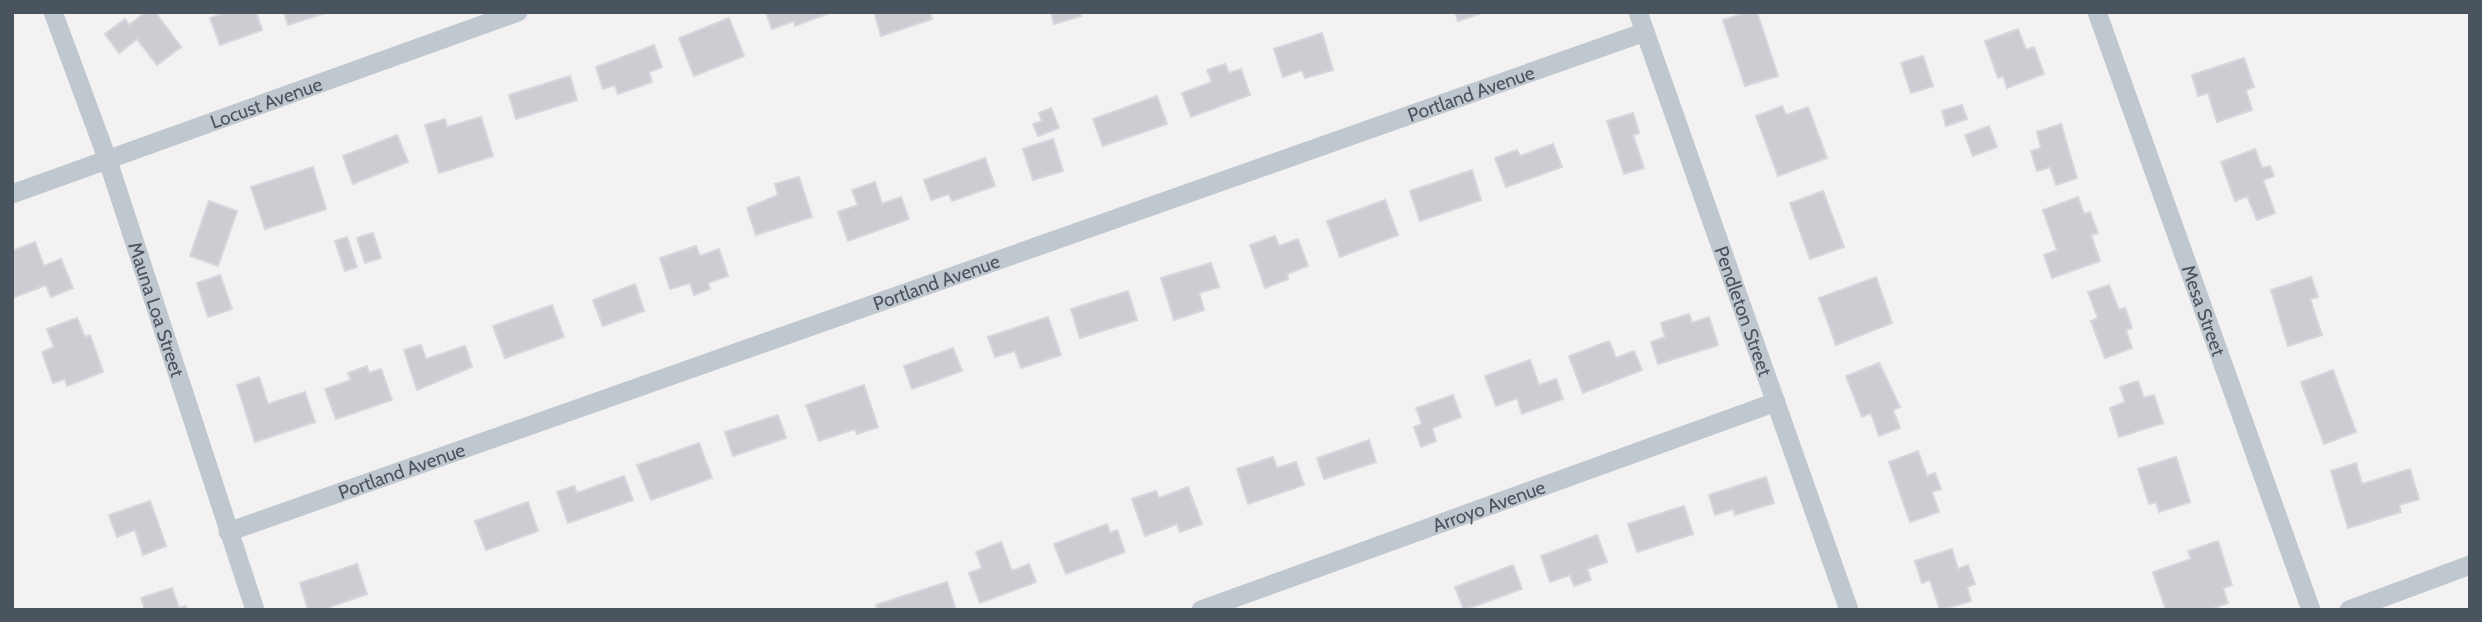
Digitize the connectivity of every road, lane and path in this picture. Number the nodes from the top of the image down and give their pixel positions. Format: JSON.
{"nodes":[{"id":1,"x":53,"y":12,"type":"edge"},
{"id":2,"x":518,"y":12,"type":"edge"},
{"id":3,"x":1638,"y":12,"type":"edge"},
{"id":4,"x":2097,"y":12,"type":"edge"},
{"id":5,"x":1645,"y":32,"type":"junction"},
{"id":6,"x":107,"y":159,"type":"junction"},
{"id":7,"x":12,"y":194,"type":"edge"},
{"id":8,"x":1776,"y":402,"type":"junction"},
{"id":9,"x":228,"y":532,"type":"junction"},
{"id":10,"x":2470,"y":565,"type":"edge"},
{"id":11,"x":255,"y":610,"type":"edge"},
{"id":12,"x":1201,"y":610,"type":"edge"},
{"id":13,"x":1849,"y":610,"type":"edge"},
{"id":14,"x":2311,"y":610,"type":"edge"},
{"id":15,"x":2348,"y":610,"type":"edge"}],
"edges":[{"from":1,"to":6,"type":"street","name":"Mauna Loa Street"},
{"from":2,"to":6,"type":"street","name":"Locust Avenue"},
{"from":3,"to":5,"type":"street","name":"Pendleton Street"},
{"from":4,"to":14,"type":"street","name":"Mesa Street"},
{"from":5,"to":8,"type":"street","name":"Pendleton Street"},
{"from":5,"to":9,"type":"street","name":"Portland Avenue"},
{"from":6,"to":7,"type":"street","name":"Locust Avenue"},
{"from":6,"to":9,"type":"street","name":"Mauna Loa Street"},
{"from":8,"to":12,"type":"street","name":"Arroyo Avenue"},
{"from":8,"to":13,"type":"street","name":"Pendleton Street"},
{"from":9,"to":11,"type":"street","name":"Mauna Loa Street"},
{"from":10,"to":15,"type":"street"}]}
